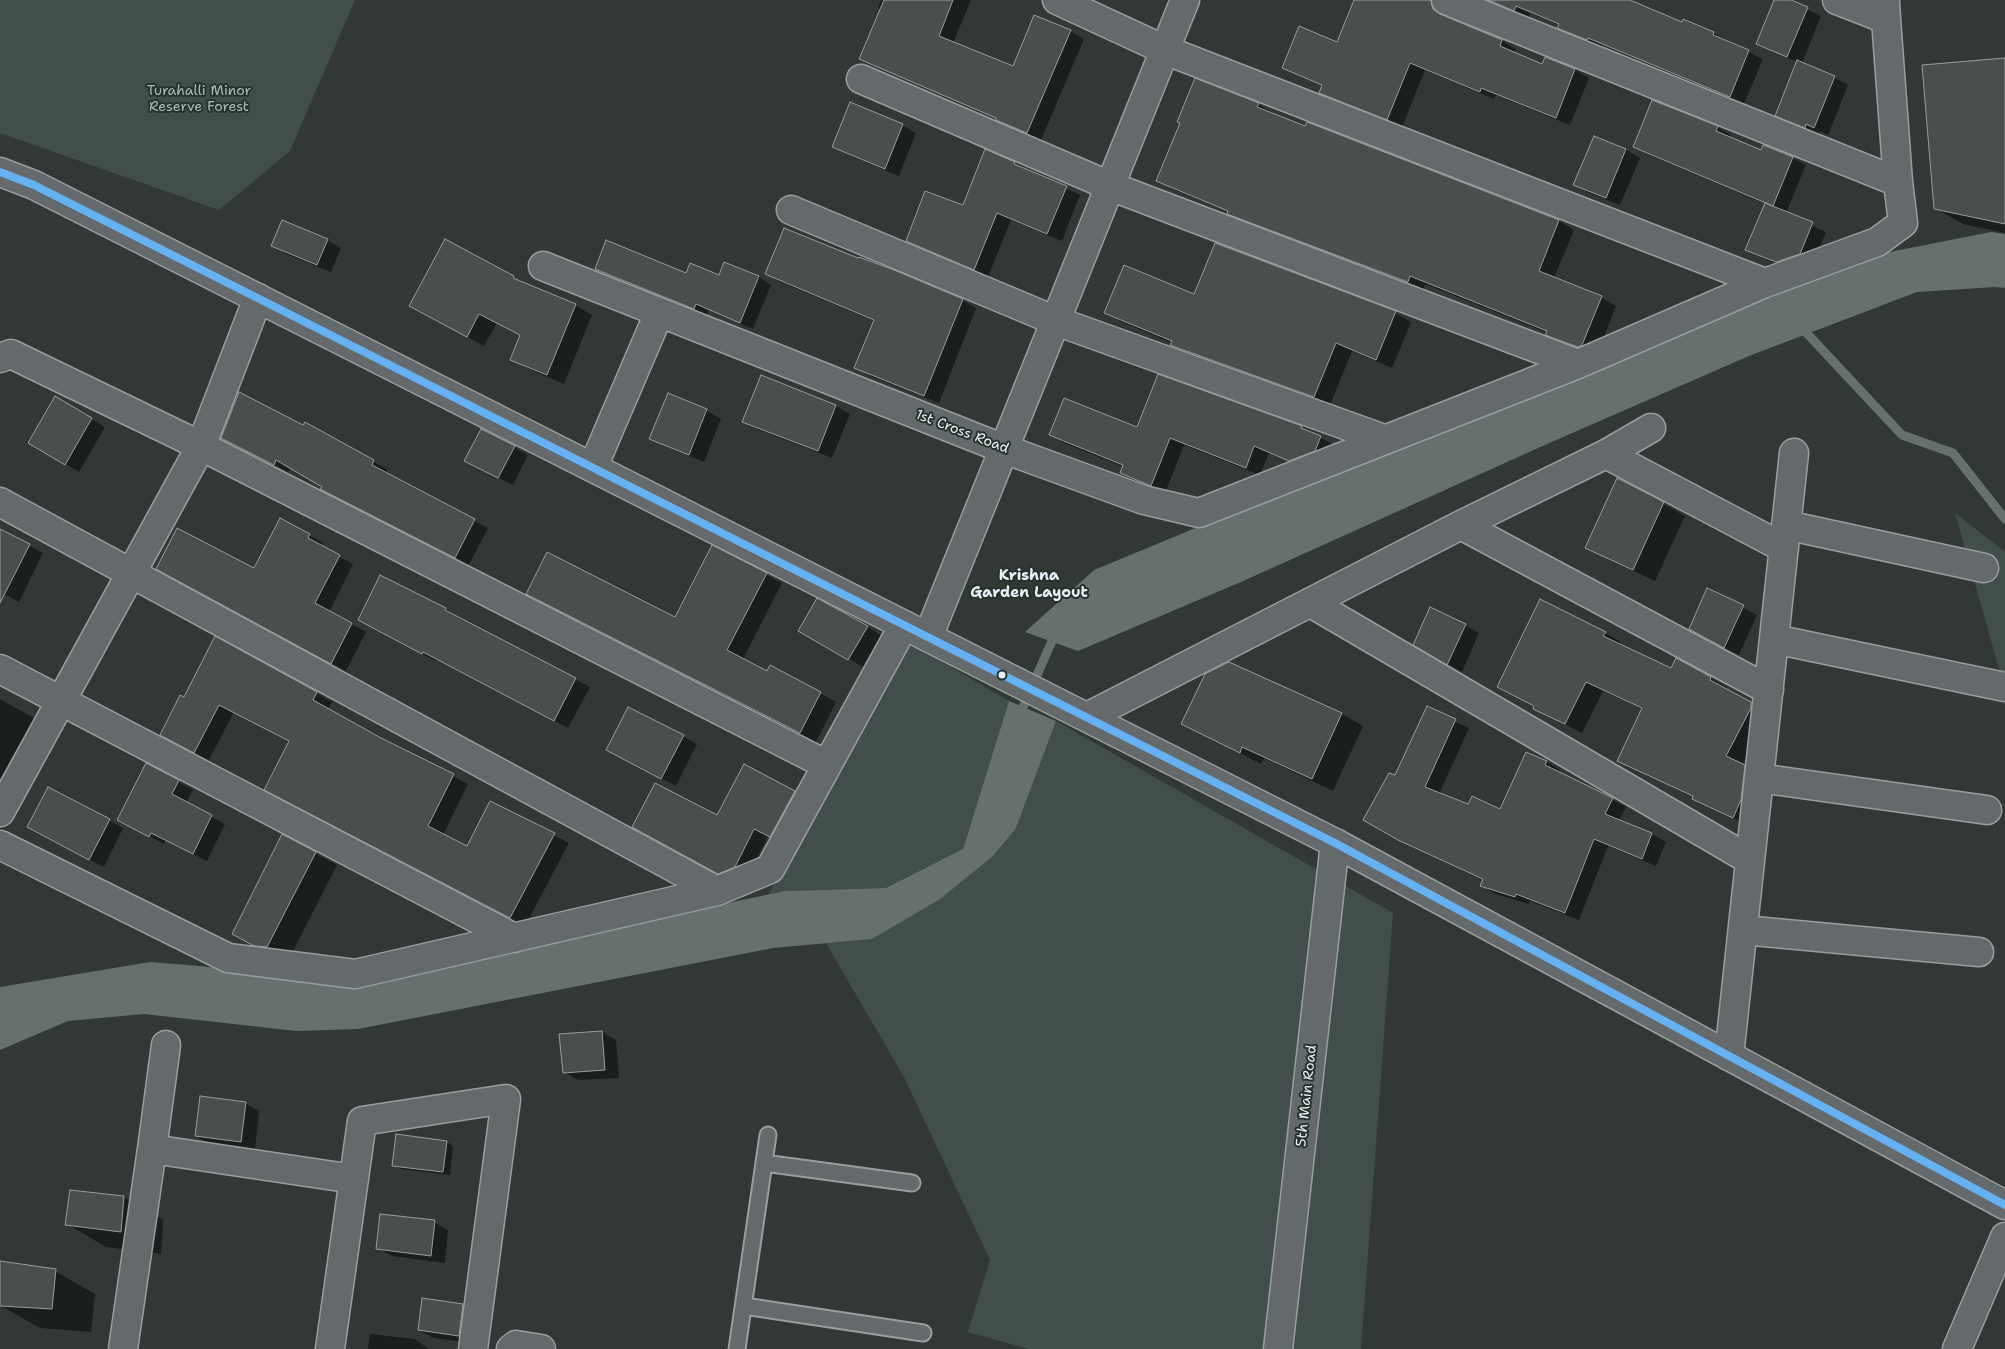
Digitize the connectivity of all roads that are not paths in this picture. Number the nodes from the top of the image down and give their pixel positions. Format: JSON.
{"nodes":[{"id":1,"x":1057,"y":0,"type":"edge"},
{"id":2,"x":1185,"y":0,"type":"edge"},
{"id":3,"x":1446,"y":0,"type":"edge"},
{"id":4,"x":1837,"y":0,"type":"edge"},
{"id":5,"x":1886,"y":9,"type":"edge"},
{"id":6,"x":1165,"y":50,"type":"junction"},
{"id":7,"x":861,"y":79,"type":"dead end"},
{"id":8,"x":0,"y":172,"type":"edge"},
{"id":9,"x":1898,"y":182,"type":"junction"},
{"id":10,"x":1110,"y":186,"type":"junction"},
{"id":11,"x":791,"y":210,"type":"dead end"},
{"id":12,"x":543,"y":266,"type":"dead end"},
{"id":13,"x":1765,"y":283,"type":"junction"},
{"id":14,"x":258,"y":298,"type":"junction"},
{"id":15,"x":659,"y":313,"type":"junction"},
{"id":16,"x":1056,"y":321,"type":"junction"},
{"id":17,"x":0,"y":358,"type":"edge"},
{"id":18,"x":1578,"y":364,"type":"junction"},
{"id":19,"x":1651,"y":428,"type":"dead end"},
{"id":20,"x":1384,"y":439,"type":"junction"},
{"id":21,"x":201,"y":446,"type":"junction"},
{"id":22,"x":1004,"y":449,"type":"junction"},
{"id":23,"x":1794,"y":453,"type":"dead end"},
{"id":24,"x":1606,"y":454,"type":"junction"},
{"id":25,"x":593,"y":468,"type":"junction"},
{"id":26,"x":0,"y":502,"type":"edge"},
{"id":27,"x":1461,"y":525,"type":"junction"},
{"id":28,"x":1785,"y":537,"type":"junction"},
{"id":29,"x":1984,"y":568,"type":"dead end"},
{"id":30,"x":131,"y":573,"type":"junction"},
{"id":31,"x":1311,"y":603,"type":"junction"},
{"id":32,"x":916,"y":631,"type":"junction"},
{"id":33,"x":1774,"y":639,"type":"junction"},
{"id":34,"x":0,"y":669,"type":"edge"},
{"id":35,"x":2005,"y":687,"type":"edge"},
{"id":36,"x":1769,"y":690,"type":"junction"},
{"id":37,"x":61,"y":701,"type":"junction"},
{"id":38,"x":1076,"y":712,"type":"junction"},
{"id":39,"x":827,"y":765,"type":"junction"},
{"id":40,"x":1759,"y":778,"type":"junction"},
{"id":41,"x":1987,"y":810,"type":"dead end"},
{"id":42,"x":0,"y":812,"type":"edge"},
{"id":43,"x":1335,"y":842,"type":"junction"},
{"id":44,"x":0,"y":845,"type":"edge"},
{"id":45,"x":1750,"y":860,"type":"junction"},
{"id":46,"x":717,"y":891,"type":"junction"},
{"id":47,"x":1742,"y":930,"type":"junction"},
{"id":48,"x":514,"y":938,"type":"junction"},
{"id":49,"x":1979,"y":952,"type":"dead end"},
{"id":50,"x":166,"y":1045,"type":"dead end"},
{"id":51,"x":1729,"y":1056,"type":"junction"},
{"id":52,"x":768,"y":1135,"type":"dead end"},
{"id":53,"x":152,"y":1149,"type":"junction"},
{"id":54,"x":764,"y":1163,"type":"junction"},
{"id":55,"x":354,"y":1179,"type":"junction"},
{"id":56,"x":912,"y":1183,"type":"dead end"},
{"id":57,"x":2005,"y":1205,"type":"edge"},
{"id":58,"x":2005,"y":1237,"type":"edge"},
{"id":59,"x":744,"y":1306,"type":"junction"},
{"id":60,"x":923,"y":1333,"type":"dead end"},
{"id":61,"x":123,"y":1349,"type":"edge"},
{"id":62,"x":330,"y":1349,"type":"edge"},
{"id":63,"x":473,"y":1349,"type":"edge"},
{"id":64,"x":511,"y":1349,"type":"edge"},
{"id":65,"x":541,"y":1349,"type":"edge"},
{"id":66,"x":737,"y":1349,"type":"edge"},
{"id":67,"x":1278,"y":1349,"type":"edge"},
{"id":68,"x":1957,"y":1349,"type":"edge"}],
"edges":[{"from":1,"to":6,"type":"street"},
{"from":2,"to":6,"type":"street"},
{"from":3,"to":9,"type":"street"},
{"from":4,"to":5,"type":"street"},
{"from":5,"to":9,"type":"street"},
{"from":6,"to":10,"type":"street"},
{"from":6,"to":13,"type":"street"},
{"from":7,"to":10,"type":"street"},
{"from":8,"to":14,"type":"street"},
{"from":9,"to":13,"type":"street","name":"1st Cross Road"},
{"from":10,"to":16,"type":"street"},
{"from":10,"to":18,"type":"street"},
{"from":11,"to":16,"type":"street"},
{"from":12,"to":15,"type":"street","name":"1st Cross Road"},
{"from":13,"to":18,"type":"street","name":"1st Cross Road"},
{"from":14,"to":21,"type":"street"},
{"from":14,"to":25,"type":"street"},
{"from":15,"to":22,"type":"street","name":"1st Cross Road"},
{"from":15,"to":25,"type":"street"},
{"from":16,"to":20,"type":"street"},
{"from":16,"to":22,"type":"street"},
{"from":17,"to":21,"type":"street"},
{"from":18,"to":20,"type":"street","name":"1st Cross Road"},
{"from":19,"to":24,"type":"street"},
{"from":20,"to":22,"type":"street","name":"1st Cross Road"},
{"from":21,"to":30,"type":"street"},
{"from":21,"to":39,"type":"street"},
{"from":22,"to":32,"type":"street"},
{"from":23,"to":28,"type":"street"},
{"from":24,"to":27,"type":"street"},
{"from":24,"to":28,"type":"street"},
{"from":25,"to":32,"type":"street"},
{"from":26,"to":30,"type":"street"},
{"from":27,"to":31,"type":"street"},
{"from":27,"to":36,"type":"street"},
{"from":28,"to":29,"type":"street"},
{"from":28,"to":33,"type":"street"},
{"from":30,"to":37,"type":"street"},
{"from":30,"to":46,"type":"street"},
{"from":31,"to":38,"type":"street"},
{"from":31,"to":45,"type":"street"},
{"from":32,"to":38,"type":"street"},
{"from":32,"to":39,"type":"street"},
{"from":33,"to":35,"type":"street"},
{"from":33,"to":36,"type":"street"},
{"from":34,"to":37,"type":"street"},
{"from":36,"to":40,"type":"street"},
{"from":37,"to":42,"type":"street"},
{"from":37,"to":48,"type":"street"},
{"from":38,"to":43,"type":"street"},
{"from":39,"to":46,"type":"street"},
{"from":40,"to":41,"type":"street"},
{"from":40,"to":45,"type":"street"},
{"from":43,"to":51,"type":"street"},
{"from":43,"to":67,"type":"street","name":"5th Main Road"},
{"from":44,"to":48,"type":"street"},
{"from":45,"to":47,"type":"street"},
{"from":46,"to":48,"type":"street"},
{"from":47,"to":49,"type":"street"},
{"from":47,"to":51,"type":"street"},
{"from":50,"to":53,"type":"street"},
{"from":51,"to":57,"type":"street"},
{"from":52,"to":54,"type":"lane"},
{"from":53,"to":55,"type":"street"},
{"from":53,"to":61,"type":"street"},
{"from":54,"to":56,"type":"lane"},
{"from":54,"to":59,"type":"lane"},
{"from":55,"to":62,"type":"street"},
{"from":55,"to":63,"type":"street"},
{"from":58,"to":68,"type":"street"},
{"from":59,"to":60,"type":"lane"},
{"from":59,"to":66,"type":"lane"},
{"from":64,"to":65,"type":"street"}]}
